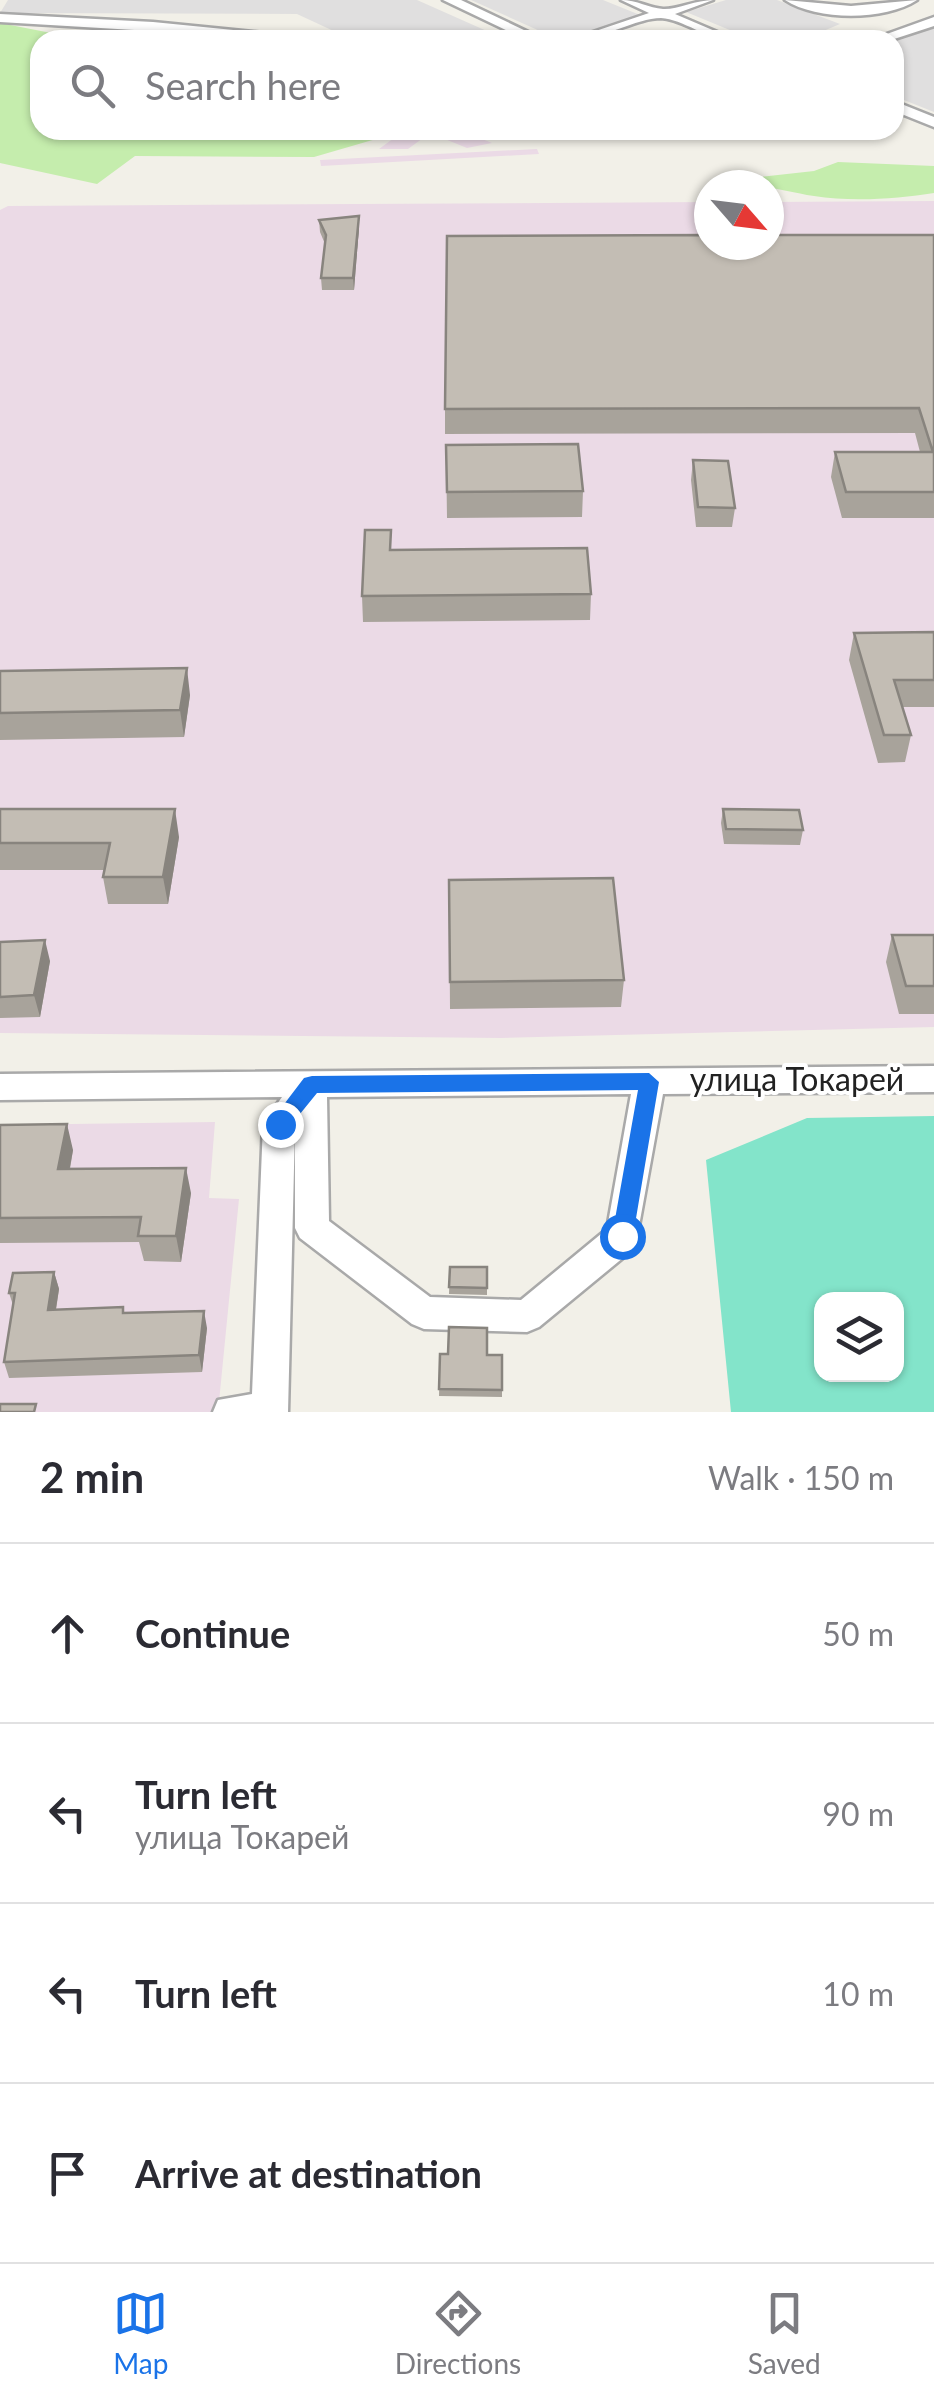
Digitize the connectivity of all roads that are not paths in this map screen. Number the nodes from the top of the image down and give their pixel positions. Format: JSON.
{"nodes":[{"id":1,"x":450,"y":0,"type":"edge"},
{"id":2,"x":628,"y":0,"type":"edge"},
{"id":3,"x":706,"y":0,"type":"edge"},
{"id":4,"x":792,"y":0,"type":"edge"},
{"id":5,"x":910,"y":0,"type":"edge"},
{"id":6,"x":662,"y":14,"type":"junction"},
{"id":7,"x":0,"y":18,"type":"edge"},
{"id":8,"x":934,"y":21,"type":"edge"},
{"id":9,"x":193,"y":30,"type":"edge"},
{"id":10,"x":516,"y":30,"type":"edge"},
{"id":11,"x":609,"y":30,"type":"edge"},
{"id":12,"x":703,"y":30,"type":"edge"},
{"id":13,"x":904,"y":31,"type":"edge"},
{"id":14,"x":904,"y":110,"type":"edge"},
{"id":15,"x":934,"y":122,"type":"edge"},
{"id":16,"x":934,"y":1079,"type":"edge"},
{"id":17,"x":649,"y":1082,"type":"junction"},
{"id":18,"x":312,"y":1084,"type":"junction"},
{"id":19,"x":0,"y":1087,"type":"edge"},
{"id":20,"x":231,"y":1412,"type":"edge"},
{"id":21,"x":270,"y":1412,"type":"edge"}],
"edges":[{"from":1,"to":10,"type":"street"},
{"from":2,"to":6,"type":"street"},
{"from":3,"to":6,"type":"street"},
{"from":4,"to":5,"type":"street"},
{"from":6,"to":11,"type":"street"},
{"from":6,"to":12,"type":"street"},
{"from":7,"to":9,"type":"street"},
{"from":8,"to":13,"type":"street"},
{"from":14,"to":15,"type":"street"},
{"from":16,"to":17,"type":"street","name":"улица Токарей"},
{"from":17,"to":18,"type":"street","name":"улица Токарей"},
{"from":17,"to":18,"type":"street"},
{"from":18,"to":19,"type":"street","name":"улица Токарей"},
{"from":18,"to":21,"type":"street"},
{"from":20,"to":21,"type":"street"}]}
